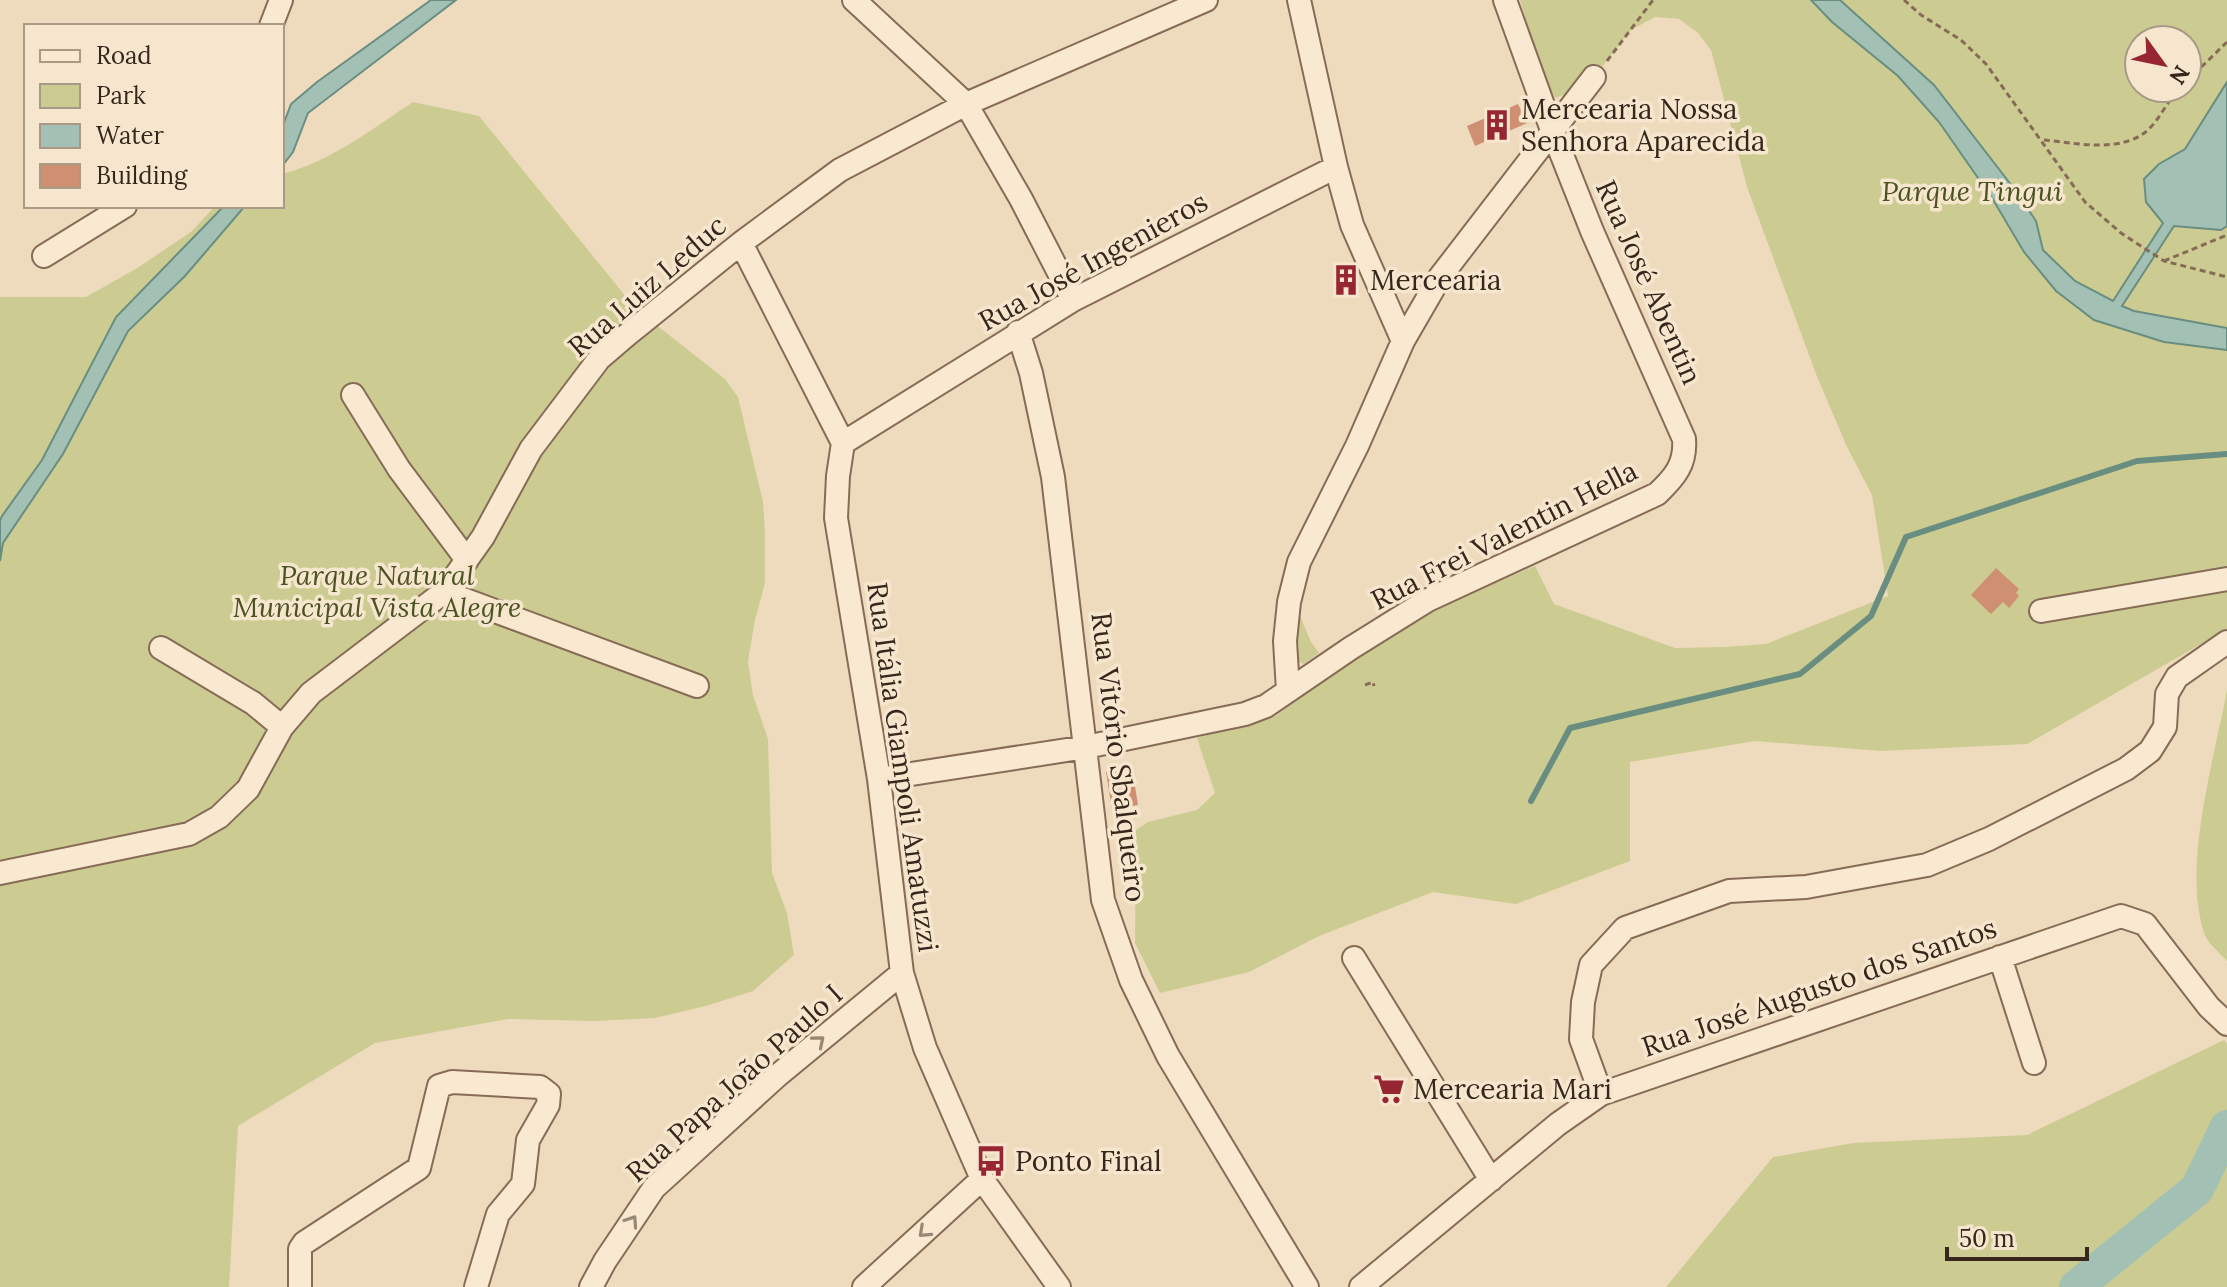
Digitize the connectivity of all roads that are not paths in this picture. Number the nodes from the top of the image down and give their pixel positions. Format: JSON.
{"nodes":[{"id":1,"x":281,"y":0,"type":"edge"},
{"id":2,"x":854,"y":0,"type":"edge"},
{"id":3,"x":1206,"y":0,"type":"edge"},
{"id":4,"x":1299,"y":0,"type":"edge"},
{"id":5,"x":1505,"y":0,"type":"edge"},
{"id":6,"x":272,"y":24,"type":"edge"},
{"id":7,"x":1594,"y":77,"type":"road end"},
{"id":8,"x":966,"y":104,"type":"junction"},
{"id":9,"x":1552,"y":130,"type":"junction"},
{"id":10,"x":1336,"y":167,"type":"junction"},
{"id":11,"x":122,"y":208,"type":"edge"},
{"id":12,"x":741,"y":243,"type":"junction"},
{"id":13,"x":44,"y":256,"type":"dead end"},
{"id":14,"x":1073,"y":300,"type":"junction"},
{"id":15,"x":1018,"y":332,"type":"junction"},
{"id":16,"x":1403,"y":341,"type":"junction"},
{"id":17,"x":353,"y":395,"type":"dead end"},
{"id":18,"x":843,"y":443,"type":"junction"},
{"id":19,"x":1685,"y":454,"type":"joint"},
{"id":20,"x":467,"y":560,"type":"junction"},
{"id":21,"x":2227,"y":579,"type":"edge"},
{"id":22,"x":444,"y":592,"type":"junction"},
{"id":23,"x":2041,"y":611,"type":"dead end"},
{"id":24,"x":2227,"y":642,"type":"edge"},
{"id":25,"x":161,"y":648,"type":"dead end"},
{"id":26,"x":697,"y":686,"type":"dead end"},
{"id":27,"x":1288,"y":691,"type":"junction"},
{"id":28,"x":282,"y":727,"type":"junction"},
{"id":29,"x":1086,"y":747,"type":"junction"},
{"id":30,"x":879,"y":779,"type":"junction"},
{"id":31,"x":0,"y":873,"type":"edge"},
{"id":32,"x":2000,"y":957,"type":"junction"},
{"id":33,"x":1354,"y":958,"type":"dead end"},
{"id":34,"x":902,"y":973,"type":"junction"},
{"id":35,"x":2227,"y":1024,"type":"edge"},
{"id":36,"x":2034,"y":1063,"type":"dead end"},
{"id":37,"x":1601,"y":1094,"type":"junction"},
{"id":38,"x":982,"y":1179,"type":"junction"},
{"id":39,"x":1491,"y":1180,"type":"junction"},
{"id":40,"x":300,"y":1287,"type":"edge"},
{"id":41,"x":476,"y":1287,"type":"edge"},
{"id":42,"x":591,"y":1287,"type":"edge"},
{"id":43,"x":864,"y":1287,"type":"edge"},
{"id":44,"x":1059,"y":1287,"type":"edge"},
{"id":45,"x":1307,"y":1287,"type":"edge"},
{"id":46,"x":1361,"y":1287,"type":"edge"}],
"edges":[{"from":1,"to":6,"type":"street"},
{"from":2,"to":8,"type":"street"},
{"from":3,"to":8,"type":"street","name":"Rua Luiz Leduc"},
{"from":4,"to":10,"type":"street"},
{"from":5,"to":9,"type":"street","name":"Rua José Abentin"},
{"from":7,"to":9,"type":"street"},
{"from":8,"to":12,"type":"street","name":"Rua Luiz Leduc"},
{"from":8,"to":14,"type":"street"},
{"from":9,"to":16,"type":"street"},
{"from":9,"to":19,"type":"street","name":"Rua José Abentin"},
{"from":10,"to":14,"type":"street","name":"Rua José Ingenieros"},
{"from":10,"to":16,"type":"street"},
{"from":11,"to":13,"type":"street"},
{"from":12,"to":18,"type":"street"},
{"from":12,"to":20,"type":"street","name":"Rua Luiz Leduc"},
{"from":14,"to":15,"type":"street","name":"Rua José Ingenieros"},
{"from":15,"to":18,"type":"street","name":"Rua José Ingenieros"},
{"from":15,"to":29,"type":"street","name":"Rua Vitório Sbalqueiro"},
{"from":16,"to":27,"type":"street"},
{"from":17,"to":20,"type":"street"},
{"from":18,"to":30,"type":"street","name":"Rua Itália Giampoli Amatuzzi"},
{"from":19,"to":27,"type":"street","name":"Rua Frei Valentin Hella"},
{"from":20,"to":22,"type":"street","name":"Rua Luiz Leduc"},
{"from":21,"to":23,"type":"street"},
{"from":22,"to":26,"type":"street"},
{"from":22,"to":28,"type":"street","name":"Rua Luiz Leduc"},
{"from":24,"to":37,"type":"street"},
{"from":25,"to":28,"type":"street"},
{"from":27,"to":29,"type":"street","name":"Rua Frei Valentin Hella"},
{"from":28,"to":31,"type":"street","name":"Rua Luiz Leduc"},
{"from":29,"to":30,"type":"street","name":"Rua Frei Valentin Hella"},
{"from":29,"to":45,"type":"street","name":"Rua Vitório Sbalqueiro"},
{"from":30,"to":34,"type":"street","name":"Rua Itália Giampoli Amatuzzi"},
{"from":32,"to":35,"type":"street","name":"Rua José Augusto dos Santos"},
{"from":32,"to":36,"type":"street"},
{"from":32,"to":37,"type":"street","name":"Rua José Augusto dos Santos"},
{"from":33,"to":39,"type":"street"},
{"from":34,"to":38,"type":"street","name":"Rua Itália Giampoli Amatuzzi"},
{"from":42,"to":34,"type":"street","name":"Rua Papa João Paulo I","one_way":true},
{"from":37,"to":39,"type":"street","name":"Rua José Augusto dos Santos"},
{"from":38,"to":43,"type":"street","one_way":true},
{"from":38,"to":44,"type":"street","name":"Rua Itália Giampoli Amatuzzi"},
{"from":39,"to":46,"type":"street","name":"Rua José Augusto dos Santos"},
{"from":40,"to":41,"type":"street"}]}
